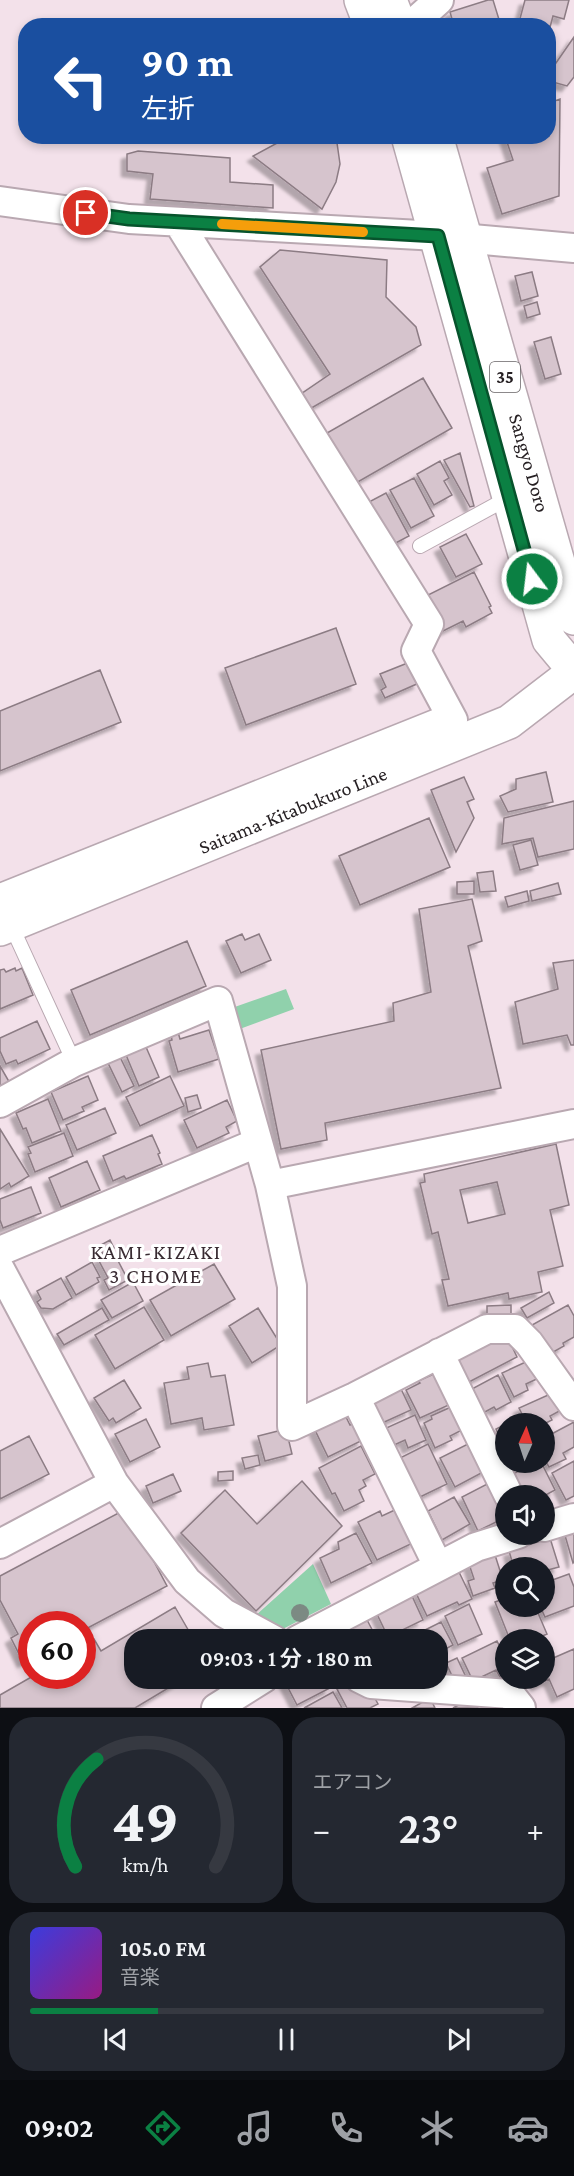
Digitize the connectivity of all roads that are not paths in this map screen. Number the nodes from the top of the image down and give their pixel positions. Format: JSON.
{"nodes":[{"id":1,"x":361,"y":0,"type":"edge"},
{"id":2,"x":390,"y":0,"type":"edge"},
{"id":3,"x":439,"y":0,"type":"edge"},
{"id":4,"x":368,"y":18,"type":"edge"},
{"id":5,"x":397,"y":18,"type":"edge"},
{"id":6,"x":419,"y":18,"type":"edge"},
{"id":7,"x":411,"y":144,"type":"edge"},
{"id":8,"x":437,"y":144,"type":"edge"},
{"id":9,"x":0,"y":201,"type":"edge"},
{"id":10,"x":178,"y":222,"type":"junction"},
{"id":11,"x":452,"y":237,"type":"junction"},
{"id":12,"x":574,"y":248,"type":"edge"},
{"id":13,"x":510,"y":497,"type":"junction"},
{"id":14,"x":420,"y":546,"type":"dead end"},
{"id":15,"x":574,"y":618,"type":"edge"},
{"id":16,"x":574,"y":671,"type":"edge"},
{"id":17,"x":453,"y":720,"type":"junction"},
{"id":18,"x":4,"y":918,"type":"edge"},
{"id":19,"x":74,"y":1062,"type":"junction"},
{"id":20,"x":0,"y":1103,"type":"edge"},
{"id":21,"x":574,"y":1124,"type":"edge"},
{"id":22,"x":257,"y":1143,"type":"junction"},
{"id":23,"x":270,"y":1185,"type":"junction"},
{"id":24,"x":0,"y":1251,"type":"edge"},
{"id":25,"x":0,"y":1269,"type":"edge"},
{"id":26,"x":439,"y":1353,"type":"junction"},
{"id":27,"x":355,"y":1397,"type":"junction"},
{"id":28,"x":574,"y":1406,"type":"edge"},
{"id":29,"x":114,"y":1483,"type":"junction"},
{"id":30,"x":504,"y":1485,"type":"edge"},
{"id":31,"x":574,"y":1518,"type":"edge"},
{"id":32,"x":555,"y":1524,"type":"edge"},
{"id":33,"x":495,"y":1541,"type":"edge"},
{"id":34,"x":0,"y":1544,"type":"edge"},
{"id":35,"x":438,"y":1566,"type":"junction"},
{"id":36,"x":254,"y":1629,"type":"edge"},
{"id":37,"x":319,"y":1629,"type":"edge"},
{"id":38,"x":246,"y":1689,"type":"edge"},
{"id":39,"x":440,"y":1689,"type":"edge"},
{"id":40,"x":216,"y":1708,"type":"edge"},
{"id":41,"x":520,"y":1708,"type":"edge"}],
"edges":[{"from":1,"to":4,"type":"main road"},
{"from":2,"to":5,"type":"main road"},
{"from":3,"to":6,"type":"street"},
{"from":7,"to":11,"type":"main road","name":"Sangyo Doro","number":"35"},
{"from":8,"to":11,"type":"main road","name":"Sangyo Doro","number":"35"},
{"from":9,"to":10,"type":"street"},
{"from":10,"to":11,"type":"street"},
{"from":10,"to":17,"type":"street"},
{"from":11,"to":12,"type":"street"},
{"from":11,"to":13,"type":"main road","name":"Sangyo Doro","number":"35"},
{"from":11,"to":15,"type":"main road","name":"Sangyo Doro","number":"35"},
{"from":13,"to":14,"type":"lane"},
{"from":13,"to":16,"type":"main road","name":"Sangyo Doro","number":"35"},
{"from":16,"to":17,"type":"main road","name":"Saitama-Kitabukuro Line"},
{"from":16,"to":18,"type":"main road","name":"Saitama-Kitabukuro Line"},
{"from":17,"to":18,"type":"main road","name":"Saitama-Kitabukuro Line"},
{"from":18,"to":19,"type":"lane"},
{"from":19,"to":20,"type":"street"},
{"from":19,"to":22,"type":"street"},
{"from":21,"to":23,"type":"street"},
{"from":22,"to":23,"type":"street"},
{"from":22,"to":24,"type":"street"},
{"from":23,"to":27,"type":"street"},
{"from":25,"to":29,"type":"street"},
{"from":26,"to":27,"type":"street"},
{"from":26,"to":28,"type":"street"},
{"from":26,"to":30,"type":"street"},
{"from":27,"to":35,"type":"street"},
{"from":29,"to":34,"type":"street"},
{"from":29,"to":36,"type":"street"},
{"from":31,"to":32,"type":"street"},
{"from":33,"to":35,"type":"street"},
{"from":35,"to":37,"type":"street"},
{"from":38,"to":40,"type":"street"},
{"from":39,"to":41,"type":"street"}]}
